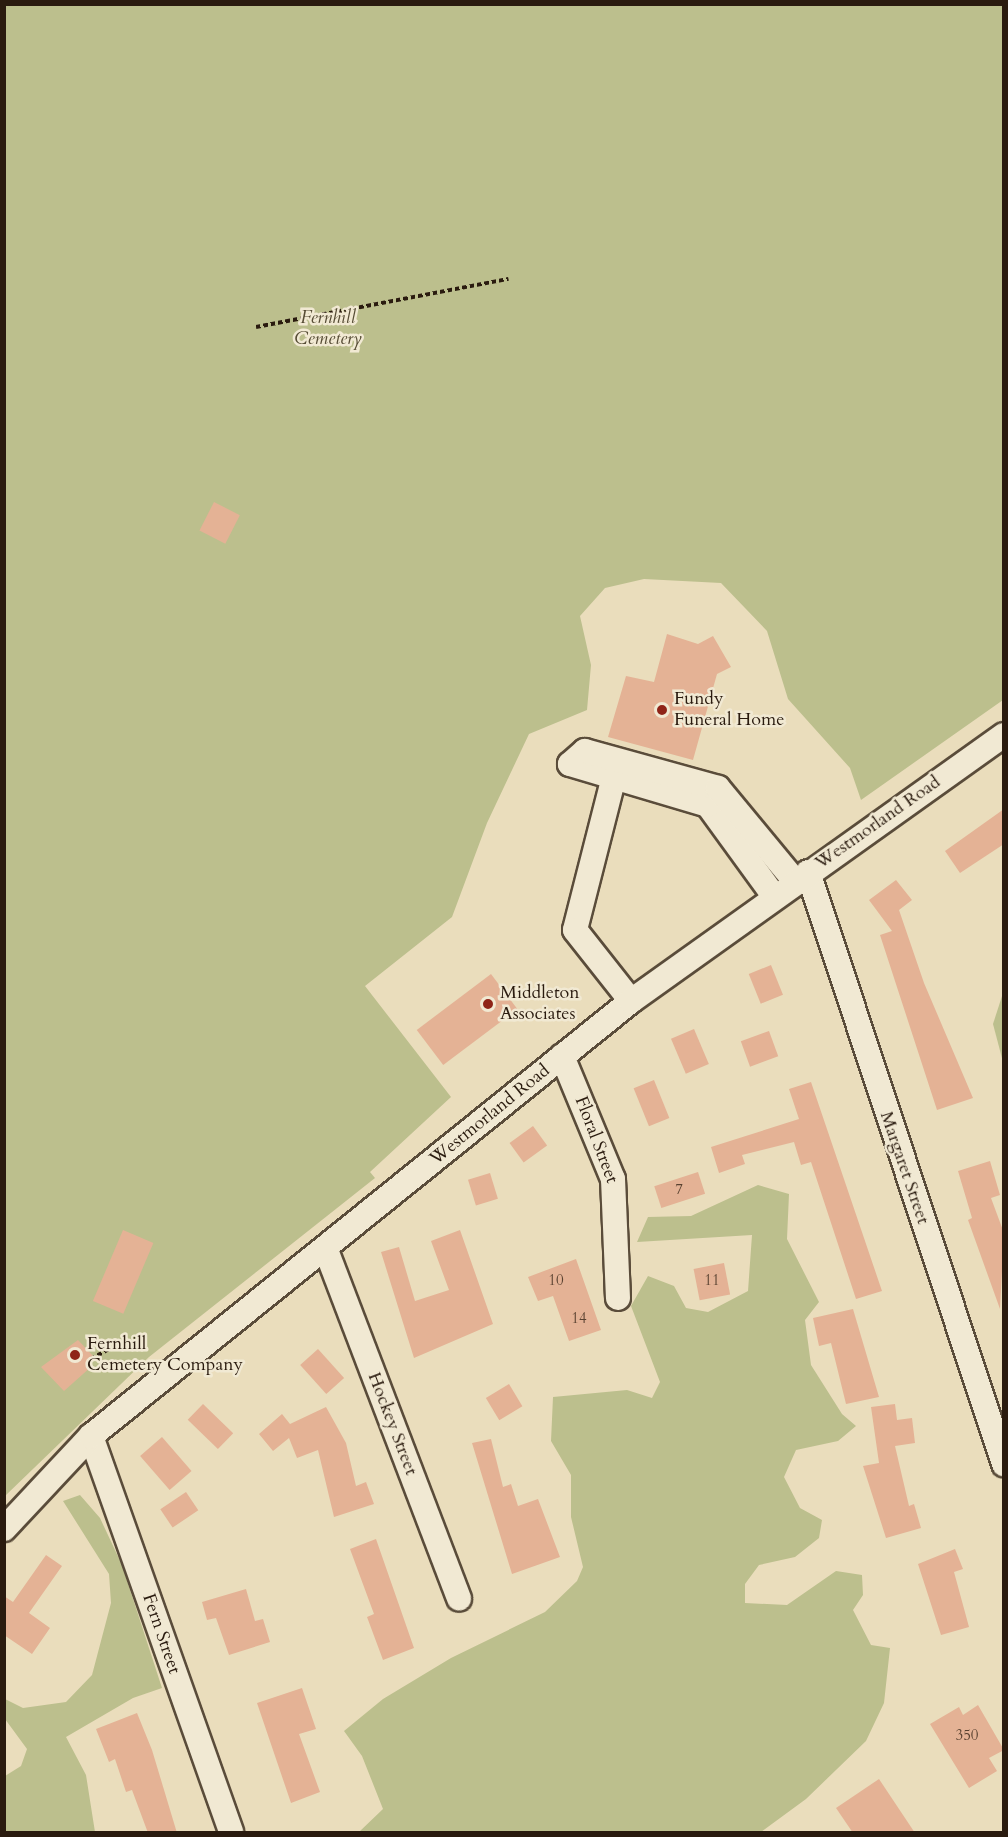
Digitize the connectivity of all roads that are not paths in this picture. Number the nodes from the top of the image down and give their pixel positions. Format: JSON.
{"nodes":[{"id":1,"x":1004,"y":735,"type":"edge"},
{"id":2,"x":616,"y":768,"type":"junction"},
{"id":3,"x":802,"y":876,"type":"junction"},
{"id":4,"x":774,"y":896,"type":"junction"},
{"id":5,"x":631,"y":1001,"type":"junction"},
{"id":6,"x":562,"y":1056,"type":"junction"},
{"id":7,"x":326,"y":1250,"type":"junction"},
{"id":8,"x":618,"y":1298,"type":"dead end"},
{"id":9,"x":91,"y":1436,"type":"junction"},
{"id":10,"x":1004,"y":1464,"type":"edge"},
{"id":11,"x":4,"y":1529,"type":"edge"},
{"id":12,"x":459,"y":1599,"type":"dead end"},
{"id":13,"x":231,"y":1833,"type":"edge"}],
"edges":[{"from":1,"to":3,"type":"street","name":"Westmorland Road"},
{"from":2,"to":3,"type":"street"},
{"from":2,"to":4,"type":"street"},
{"from":2,"to":5,"type":"street"},
{"from":3,"to":4,"type":"street","name":"Westmorland Road"},
{"from":3,"to":10,"type":"street","name":"Margaret Street"},
{"from":4,"to":5,"type":"street","name":"Westmorland Road"},
{"from":5,"to":6,"type":"street","name":"Westmorland Road"},
{"from":6,"to":7,"type":"street","name":"Westmorland Road"},
{"from":6,"to":8,"type":"street","name":"Floral Street"},
{"from":7,"to":9,"type":"street","name":"Westmorland Road"},
{"from":7,"to":12,"type":"street","name":"Hockey Street"},
{"from":9,"to":11,"type":"street","name":"Westmorland Road"},
{"from":9,"to":13,"type":"street","name":"Fern Street"}]}
